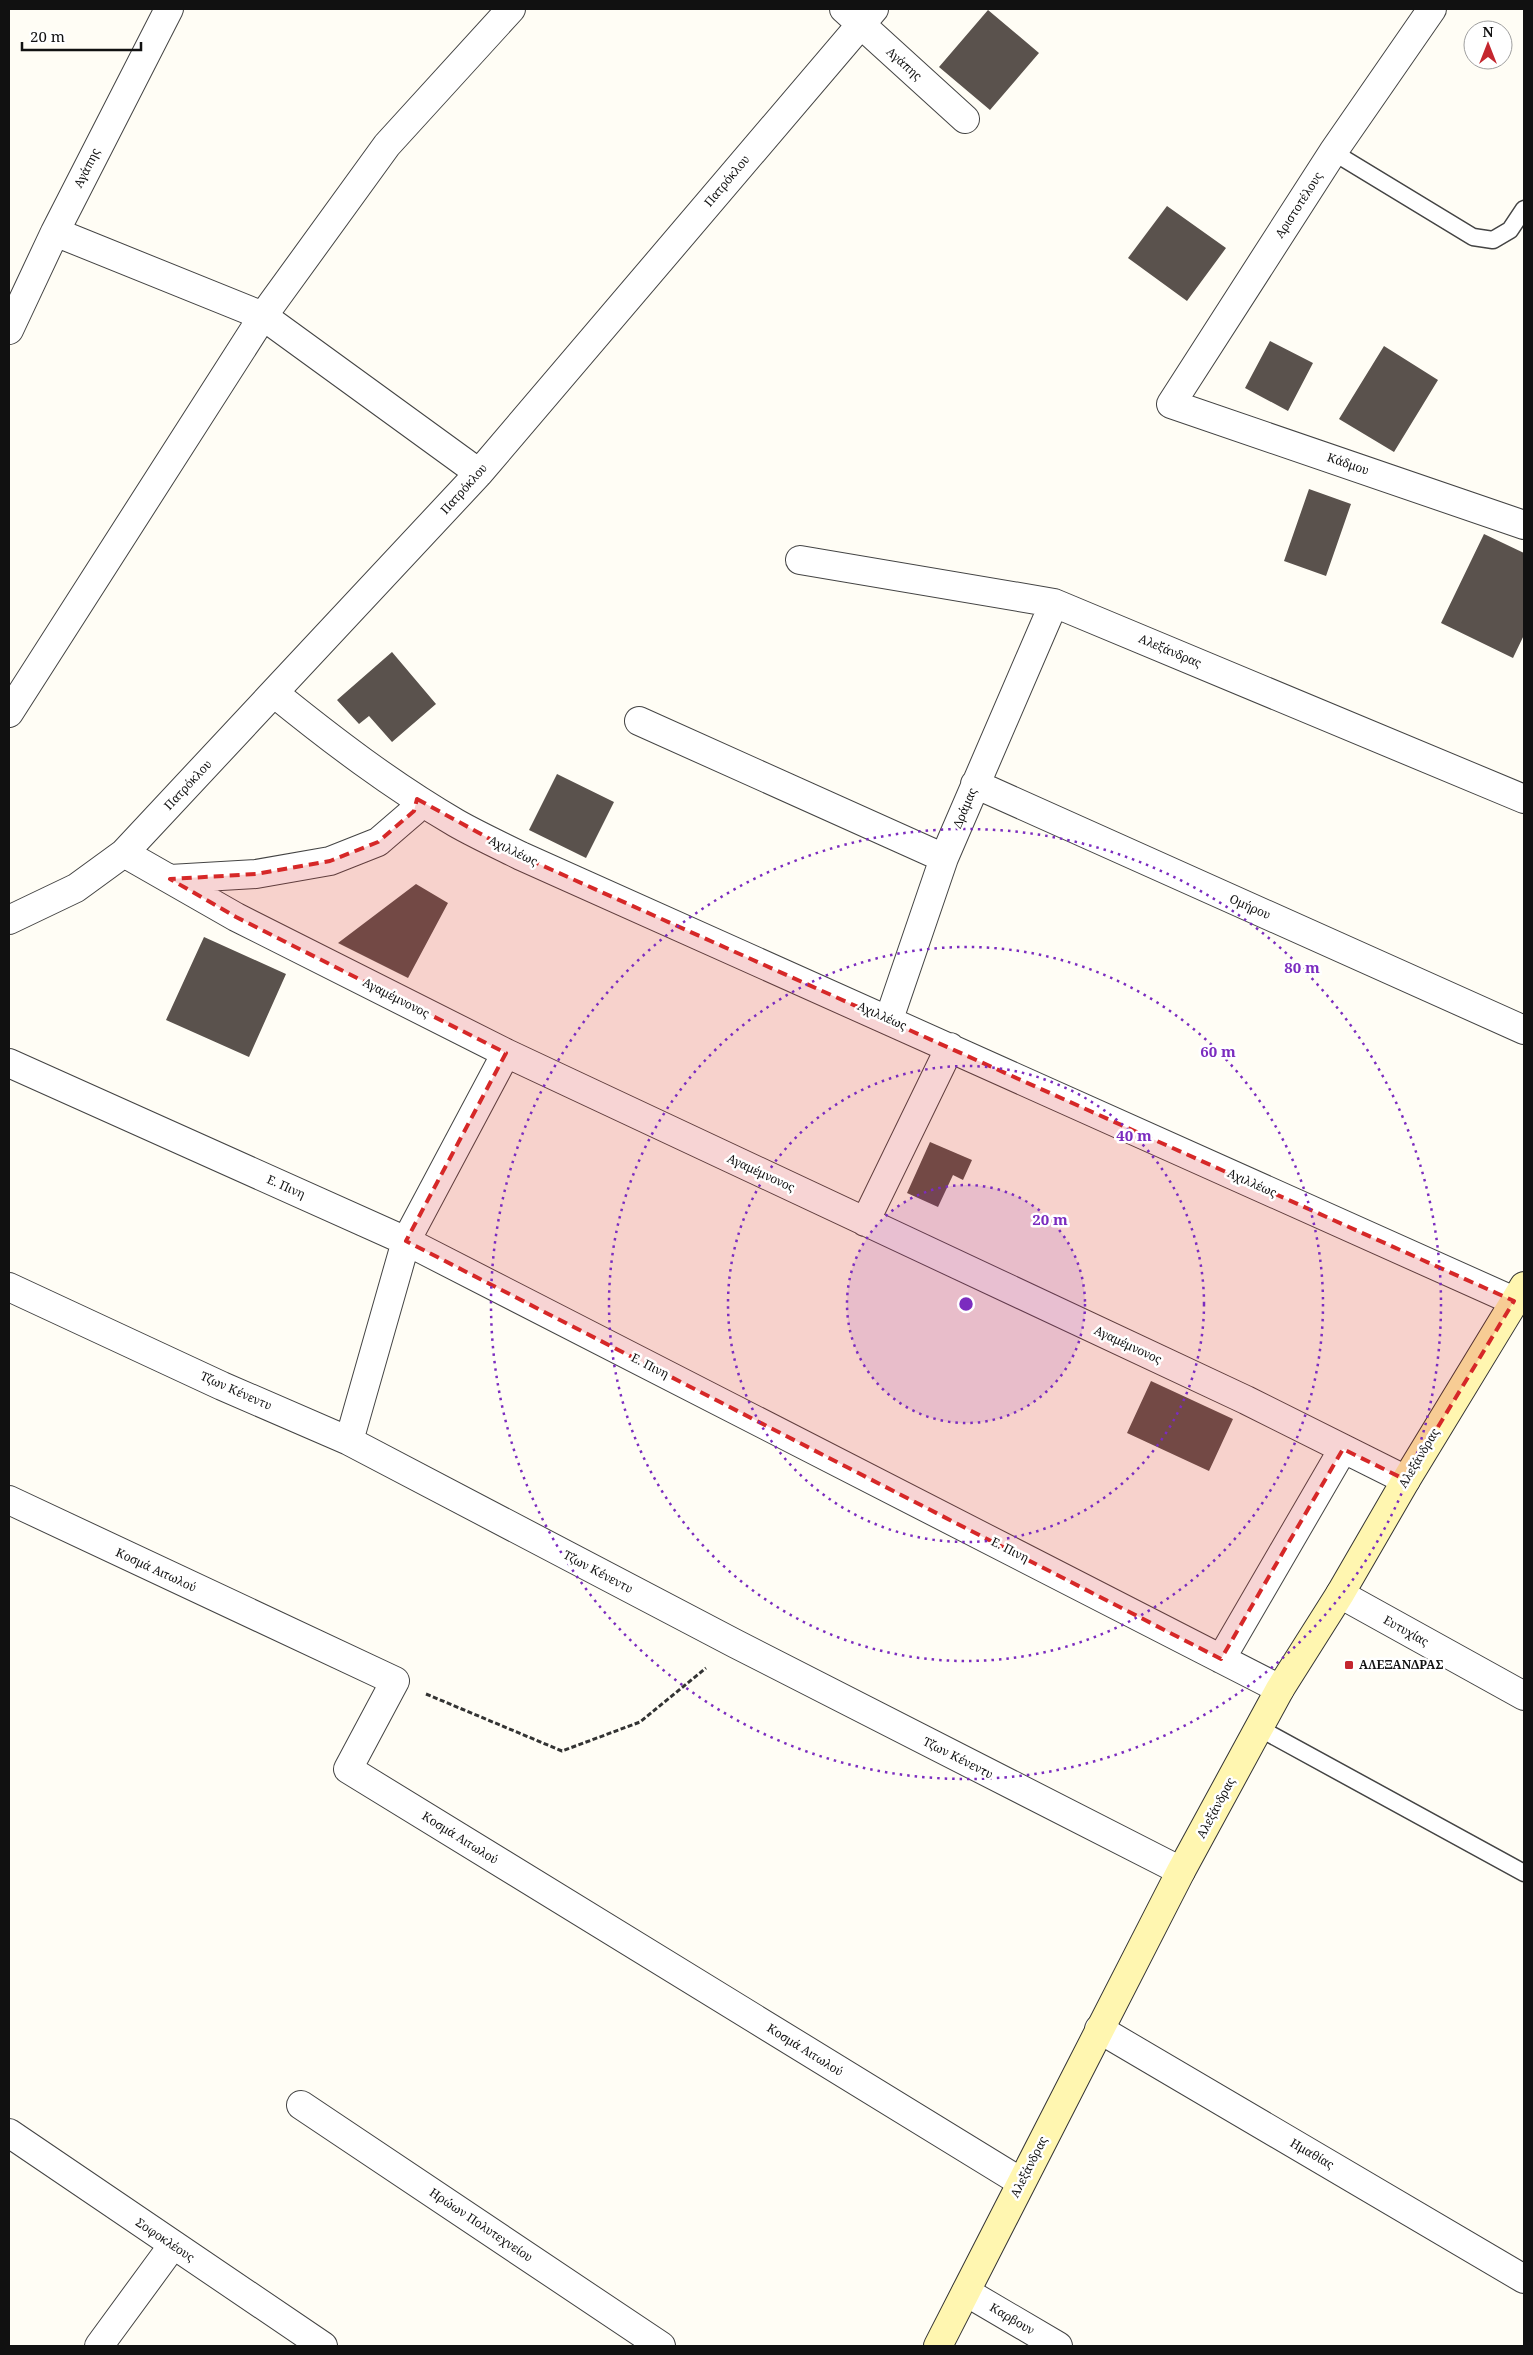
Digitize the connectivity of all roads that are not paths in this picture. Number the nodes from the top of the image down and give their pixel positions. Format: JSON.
{"nodes":[{"id":1,"x":169,"y":9,"type":"edge"},
{"id":2,"x":511,"y":9,"type":"edge"},
{"id":3,"x":1432,"y":9,"type":"edge"},
{"id":4,"x":859,"y":14,"type":"edge"},
{"id":5,"x":965,"y":119,"type":"dead end"},
{"id":6,"x":1333,"y":152,"type":"junction"},
{"id":7,"x":1524,"y":209,"type":"edge"},
{"id":8,"x":54,"y":232,"type":"junction"},
{"id":9,"x":263,"y":316,"type":"junction"},
{"id":10,"x":9,"y":330,"type":"edge"},
{"id":11,"x":1171,"y":404,"type":"joint"},
{"id":12,"x":479,"y":473,"type":"junction"},
{"id":13,"x":1524,"y":524,"type":"edge"},
{"id":14,"x":800,"y":560,"type":"dead end"},
{"id":15,"x":1054,"y":603,"type":"junction"},
{"id":16,"x":274,"y":693,"type":"junction"},
{"id":17,"x":9,"y":713,"type":"edge"},
{"id":18,"x":639,"y":721,"type":"dead end"},
{"id":19,"x":975,"y":784,"type":"junction"},
{"id":20,"x":417,"y":799,"type":"junction"},
{"id":21,"x":1524,"y":799,"type":"edge"},
{"id":22,"x":124,"y":853,"type":"junction"},
{"id":23,"x":944,"y":858,"type":"junction"},
{"id":24,"x":170,"y":879,"type":"junction"},
{"id":25,"x":9,"y":920,"type":"edge"},
{"id":26,"x":889,"y":1019,"type":"junction"},
{"id":27,"x":1524,"y":1030,"type":"edge"},
{"id":28,"x":950,"y":1047,"type":"junction"},
{"id":29,"x":506,"y":1053,"type":"junction"},
{"id":30,"x":9,"y":1063,"type":"edge"},
{"id":31,"x":865,"y":1222,"type":"junction"},
{"id":32,"x":406,"y":1241,"type":"junction"},
{"id":33,"x":9,"y":1287,"type":"edge"},
{"id":34,"x":1519,"y":1294,"type":"edge"},
{"id":35,"x":349,"y":1441,"type":"junction"},
{"id":36,"x":1343,"y":1449,"type":"junction"},
{"id":37,"x":1406,"y":1480,"type":"junction"},
{"id":38,"x":9,"y":1500,"type":"edge"},
{"id":39,"x":1340,"y":1594,"type":"junction"},
{"id":40,"x":1222,"y":1659,"type":"junction"},
{"id":41,"x":1280,"y":1689,"type":"junction"},
{"id":42,"x":1524,"y":1696,"type":"edge"},
{"id":43,"x":1259,"y":1728,"type":"junction"},
{"id":44,"x":1181,"y":1871,"type":"junction"},
{"id":45,"x":1524,"y":1873,"type":"edge"},
{"id":46,"x":1099,"y":2029,"type":"junction"},
{"id":47,"x":301,"y":2105,"type":"dead end"},
{"id":48,"x":9,"y":2133,"type":"edge"},
{"id":49,"x":1021,"y":2182,"type":"junction"},
{"id":50,"x":174,"y":2246,"type":"junction"},
{"id":51,"x":1524,"y":2279,"type":"edge"},
{"id":52,"x":966,"y":2292,"type":"junction"},
{"id":53,"x":98,"y":2346,"type":"edge"},
{"id":54,"x":323,"y":2346,"type":"edge"},
{"id":55,"x":661,"y":2346,"type":"edge"},
{"id":56,"x":938,"y":2346,"type":"edge"},
{"id":57,"x":1058,"y":2346,"type":"edge"}],
"edges":[{"from":1,"to":8,"type":"street","name":"Αγάπης"},
{"from":2,"to":9,"type":"street"},
{"from":3,"to":6,"type":"street","name":"Αριστοτέλους"},
{"from":4,"to":5,"type":"street","name":"Αγάπης"},
{"from":4,"to":12,"type":"street","name":"Πατρόκλου"},
{"from":6,"to":7,"type":"lane"},
{"from":6,"to":11,"type":"street","name":"Αριστοτέλους"},
{"from":8,"to":9,"type":"street"},
{"from":8,"to":10,"type":"street","name":"Αγάπης"},
{"from":9,"to":12,"type":"street"},
{"from":9,"to":17,"type":"street"},
{"from":11,"to":13,"type":"street","name":"Κάδμου"},
{"from":12,"to":16,"type":"street","name":"Πατρόκλου"},
{"from":14,"to":15,"type":"street","name":"Αλεξάνδρας"},
{"from":15,"to":19,"type":"street","name":"Δράμας"},
{"from":15,"to":21,"type":"street","name":"Αλεξάνδρας"},
{"from":16,"to":20,"type":"street","name":"Αχιλλέως"},
{"from":16,"to":22,"type":"street","name":"Πατρόκλου"},
{"from":18,"to":23,"type":"street"},
{"from":19,"to":23,"type":"street","name":"Δράμας"},
{"from":19,"to":27,"type":"street","name":"Ομήρου"},
{"from":20,"to":24,"type":"street"},
{"from":20,"to":26,"type":"street","name":"Αχιλλέως"},
{"from":22,"to":24,"type":"street","name":"Αγαμέμνονος"},
{"from":22,"to":25,"type":"street","name":"Πατρόκλου"},
{"from":23,"to":26,"type":"street","name":"Δράμας"},
{"from":24,"to":29,"type":"street","name":"Αγαμέμνονος"},
{"from":26,"to":28,"type":"street","name":"Αχιλλέως"},
{"from":28,"to":31,"type":"street"},
{"from":28,"to":34,"type":"street","name":"Αχιλλέως"},
{"from":29,"to":31,"type":"street","name":"Αγαμέμνονος"},
{"from":29,"to":32,"type":"street"},
{"from":30,"to":32,"type":"street","name":"Ε. Πινη"},
{"from":31,"to":36,"type":"street","name":"Αγαμέμνονος"},
{"from":32,"to":35,"type":"street"},
{"from":32,"to":40,"type":"street","name":"Ε. Πινη"},
{"from":33,"to":35,"type":"street","name":"Τζων Κένεντυ"},
{"from":34,"to":37,"type":"street","name":"Αλεξάνδρας"},
{"from":35,"to":44,"type":"street","name":"Τζων Κένεντυ"},
{"from":36,"to":37,"type":"street","name":"Αγαμέμνονος"},
{"from":36,"to":40,"type":"street"},
{"from":37,"to":39,"type":"street","name":"Αλεξάνδρας"},
{"from":38,"to":49,"type":"street","name":"Κοσμά Αιτωλού"},
{"from":39,"to":41,"type":"street","name":"Αλεξάνδρας"},
{"from":39,"to":42,"type":"street","name":"Ευτυχίας"},
{"from":40,"to":41,"type":"street","name":"Ε. Πινη"},
{"from":41,"to":43,"type":"street","name":"Αλεξάνδρας"},
{"from":43,"to":44,"type":"street","name":"Αλεξάνδρας"},
{"from":43,"to":45,"type":"lane"},
{"from":44,"to":46,"type":"street","name":"Αλεξάνδρας"},
{"from":46,"to":49,"type":"street","name":"Αλεξάνδρας"},
{"from":46,"to":51,"type":"street","name":"Ημαθίας"},
{"from":47,"to":55,"type":"street","name":"Ηρώων Πολυτεχνείου"},
{"from":48,"to":50,"type":"street","name":"Σοφοκλέους"},
{"from":49,"to":52,"type":"street","name":"Αλεξάνδρας"},
{"from":50,"to":53,"type":"street"},
{"from":50,"to":54,"type":"street","name":"Σοφοκλέους"},
{"from":52,"to":56,"type":"street","name":"Αλεξάνδρας"},
{"from":52,"to":57,"type":"street","name":"Καρβουν"}]}
